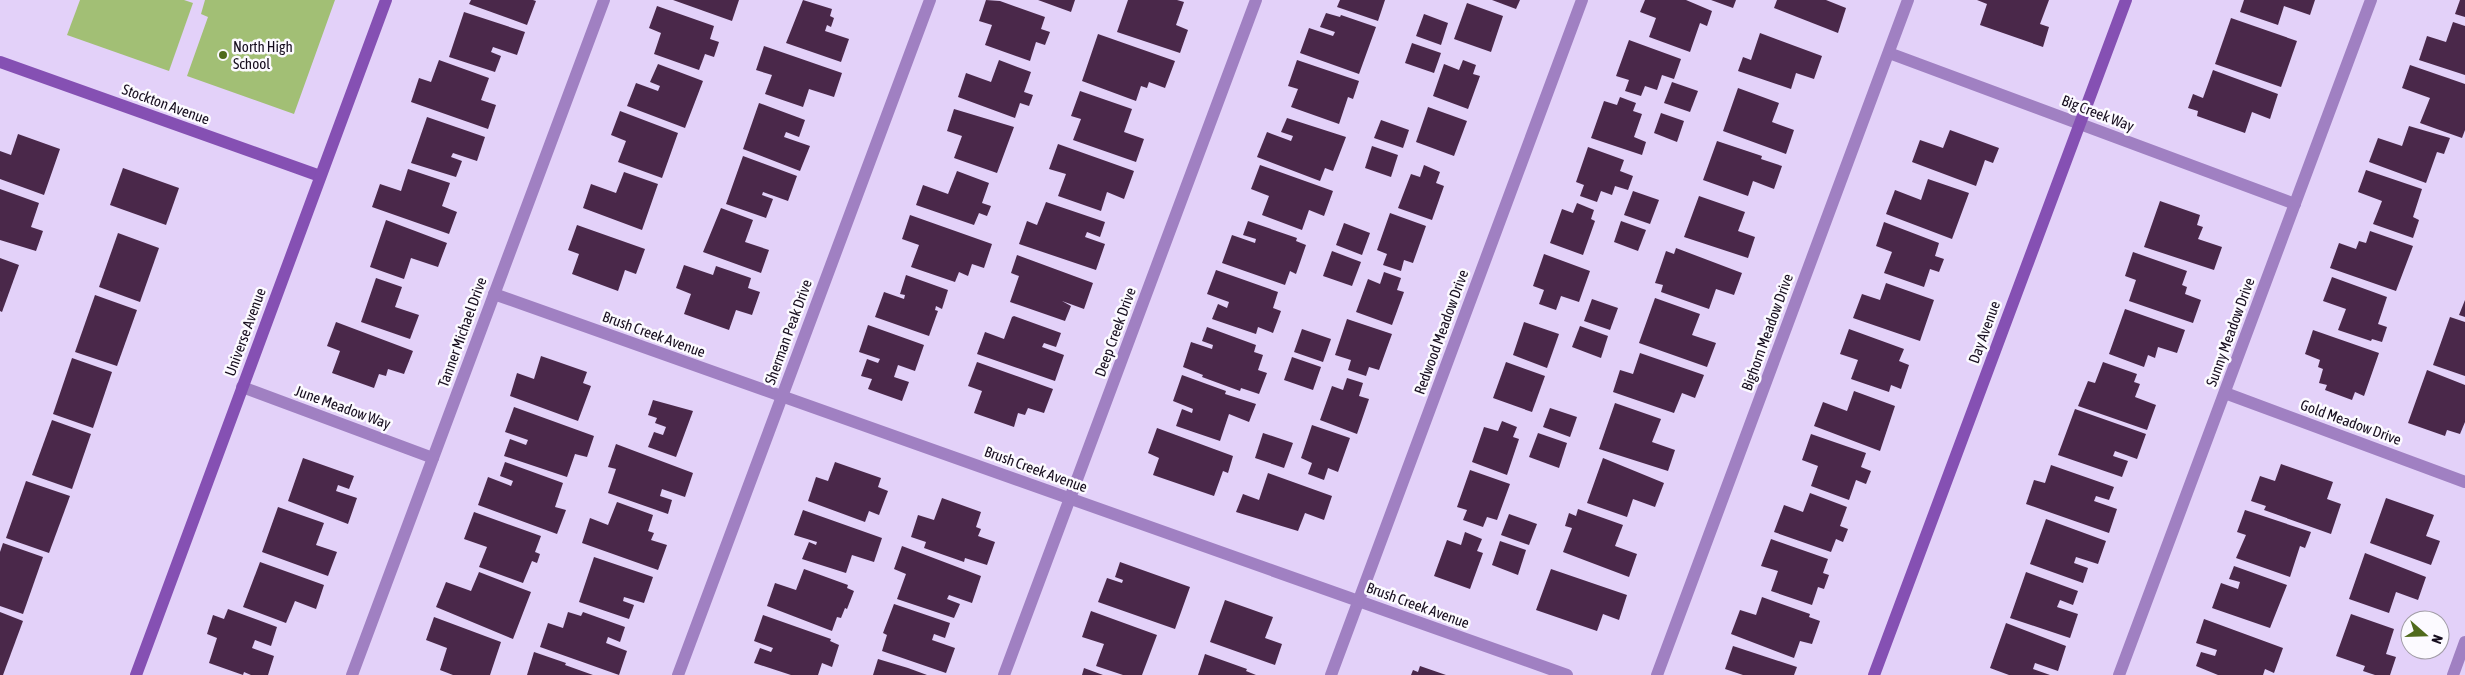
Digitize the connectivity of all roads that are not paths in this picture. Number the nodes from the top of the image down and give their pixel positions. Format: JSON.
{"nodes":[{"id":1,"x":386,"y":0,"type":"edge"},
{"id":2,"x":604,"y":0,"type":"edge"},
{"id":3,"x":930,"y":0,"type":"edge"},
{"id":4,"x":1256,"y":0,"type":"edge"},
{"id":5,"x":1582,"y":0,"type":"edge"},
{"id":6,"x":1908,"y":0,"type":"edge"},
{"id":7,"x":2126,"y":0,"type":"edge"},
{"id":8,"x":2371,"y":0,"type":"edge"},
{"id":9,"x":1889,"y":53,"type":"junction"},
{"id":10,"x":0,"y":62,"type":"edge"},
{"id":11,"x":2079,"y":124,"type":"junction"},
{"id":12,"x":320,"y":176,"type":"junction"},
{"id":13,"x":2295,"y":204,"type":"junction"},
{"id":14,"x":494,"y":294,"type":"junction"},
{"id":15,"x":242,"y":387,"type":"junction"},
{"id":16,"x":2225,"y":393,"type":"junction"},
{"id":17,"x":782,"y":396,"type":"junction"},
{"id":18,"x":433,"y":458,"type":"junction"},
{"id":19,"x":2465,"y":482,"type":"edge"},
{"id":20,"x":1070,"y":498,"type":"junction"},
{"id":21,"x":1358,"y":601,"type":"junction"},
{"id":22,"x":2465,"y":642,"type":"edge"},
{"id":23,"x":136,"y":675,"type":"edge"},
{"id":24,"x":352,"y":675,"type":"edge"},
{"id":25,"x":678,"y":675,"type":"edge"},
{"id":26,"x":1004,"y":675,"type":"edge"},
{"id":27,"x":1330,"y":675,"type":"edge"},
{"id":28,"x":1567,"y":675,"type":"edge"},
{"id":29,"x":1657,"y":675,"type":"edge"},
{"id":30,"x":1874,"y":675,"type":"edge"},
{"id":31,"x":2119,"y":675,"type":"edge"},
{"id":32,"x":2453,"y":675,"type":"edge"}],
"edges":[{"from":1,"to":12,"type":"street","name":"Universe Avenue"},
{"from":2,"to":14,"type":"street","name":"Tanner Michael Drive"},
{"from":3,"to":17,"type":"street","name":"Sherman Peak Drive"},
{"from":4,"to":20,"type":"street","name":"Deep Creek Drive"},
{"from":5,"to":21,"type":"street","name":"Redwood Meadow Drive"},
{"from":6,"to":9,"type":"street","name":"Bighorn Meadow Drive"},
{"from":7,"to":11,"type":"street","name":"Day Avenue"},
{"from":8,"to":13,"type":"street","name":"Sunny Meadow Drive"},
{"from":9,"to":11,"type":"street","name":"Big Creek Way"},
{"from":9,"to":29,"type":"street","name":"Bighorn Meadow Drive"},
{"from":10,"to":12,"type":"street","name":"Stockton Avenue"},
{"from":11,"to":13,"type":"street","name":"Big Creek Way"},
{"from":11,"to":30,"type":"street","name":"Day Avenue"},
{"from":12,"to":15,"type":"street","name":"Universe Avenue"},
{"from":13,"to":16,"type":"street","name":"Sunny Meadow Drive"},
{"from":14,"to":17,"type":"street","name":"Brush Creek Avenue"},
{"from":14,"to":18,"type":"street","name":"Tanner Michael Drive"},
{"from":15,"to":18,"type":"street","name":"June Meadow Way"},
{"from":15,"to":23,"type":"street","name":"Universe Avenue"},
{"from":16,"to":19,"type":"street","name":"Gold Meadow Drive"},
{"from":16,"to":31,"type":"street","name":"Sunny Meadow Drive"},
{"from":17,"to":20,"type":"street","name":"Brush Creek Avenue"},
{"from":17,"to":25,"type":"street","name":"Sherman Peak Drive"},
{"from":18,"to":24,"type":"street","name":"Tanner Michael Drive"},
{"from":20,"to":21,"type":"street","name":"Brush Creek Avenue"},
{"from":20,"to":26,"type":"street","name":"Deep Creek Drive"},
{"from":21,"to":27,"type":"street","name":"Redwood Meadow Drive"},
{"from":21,"to":28,"type":"street","name":"Brush Creek Avenue"},
{"from":22,"to":32,"type":"street"}]}
